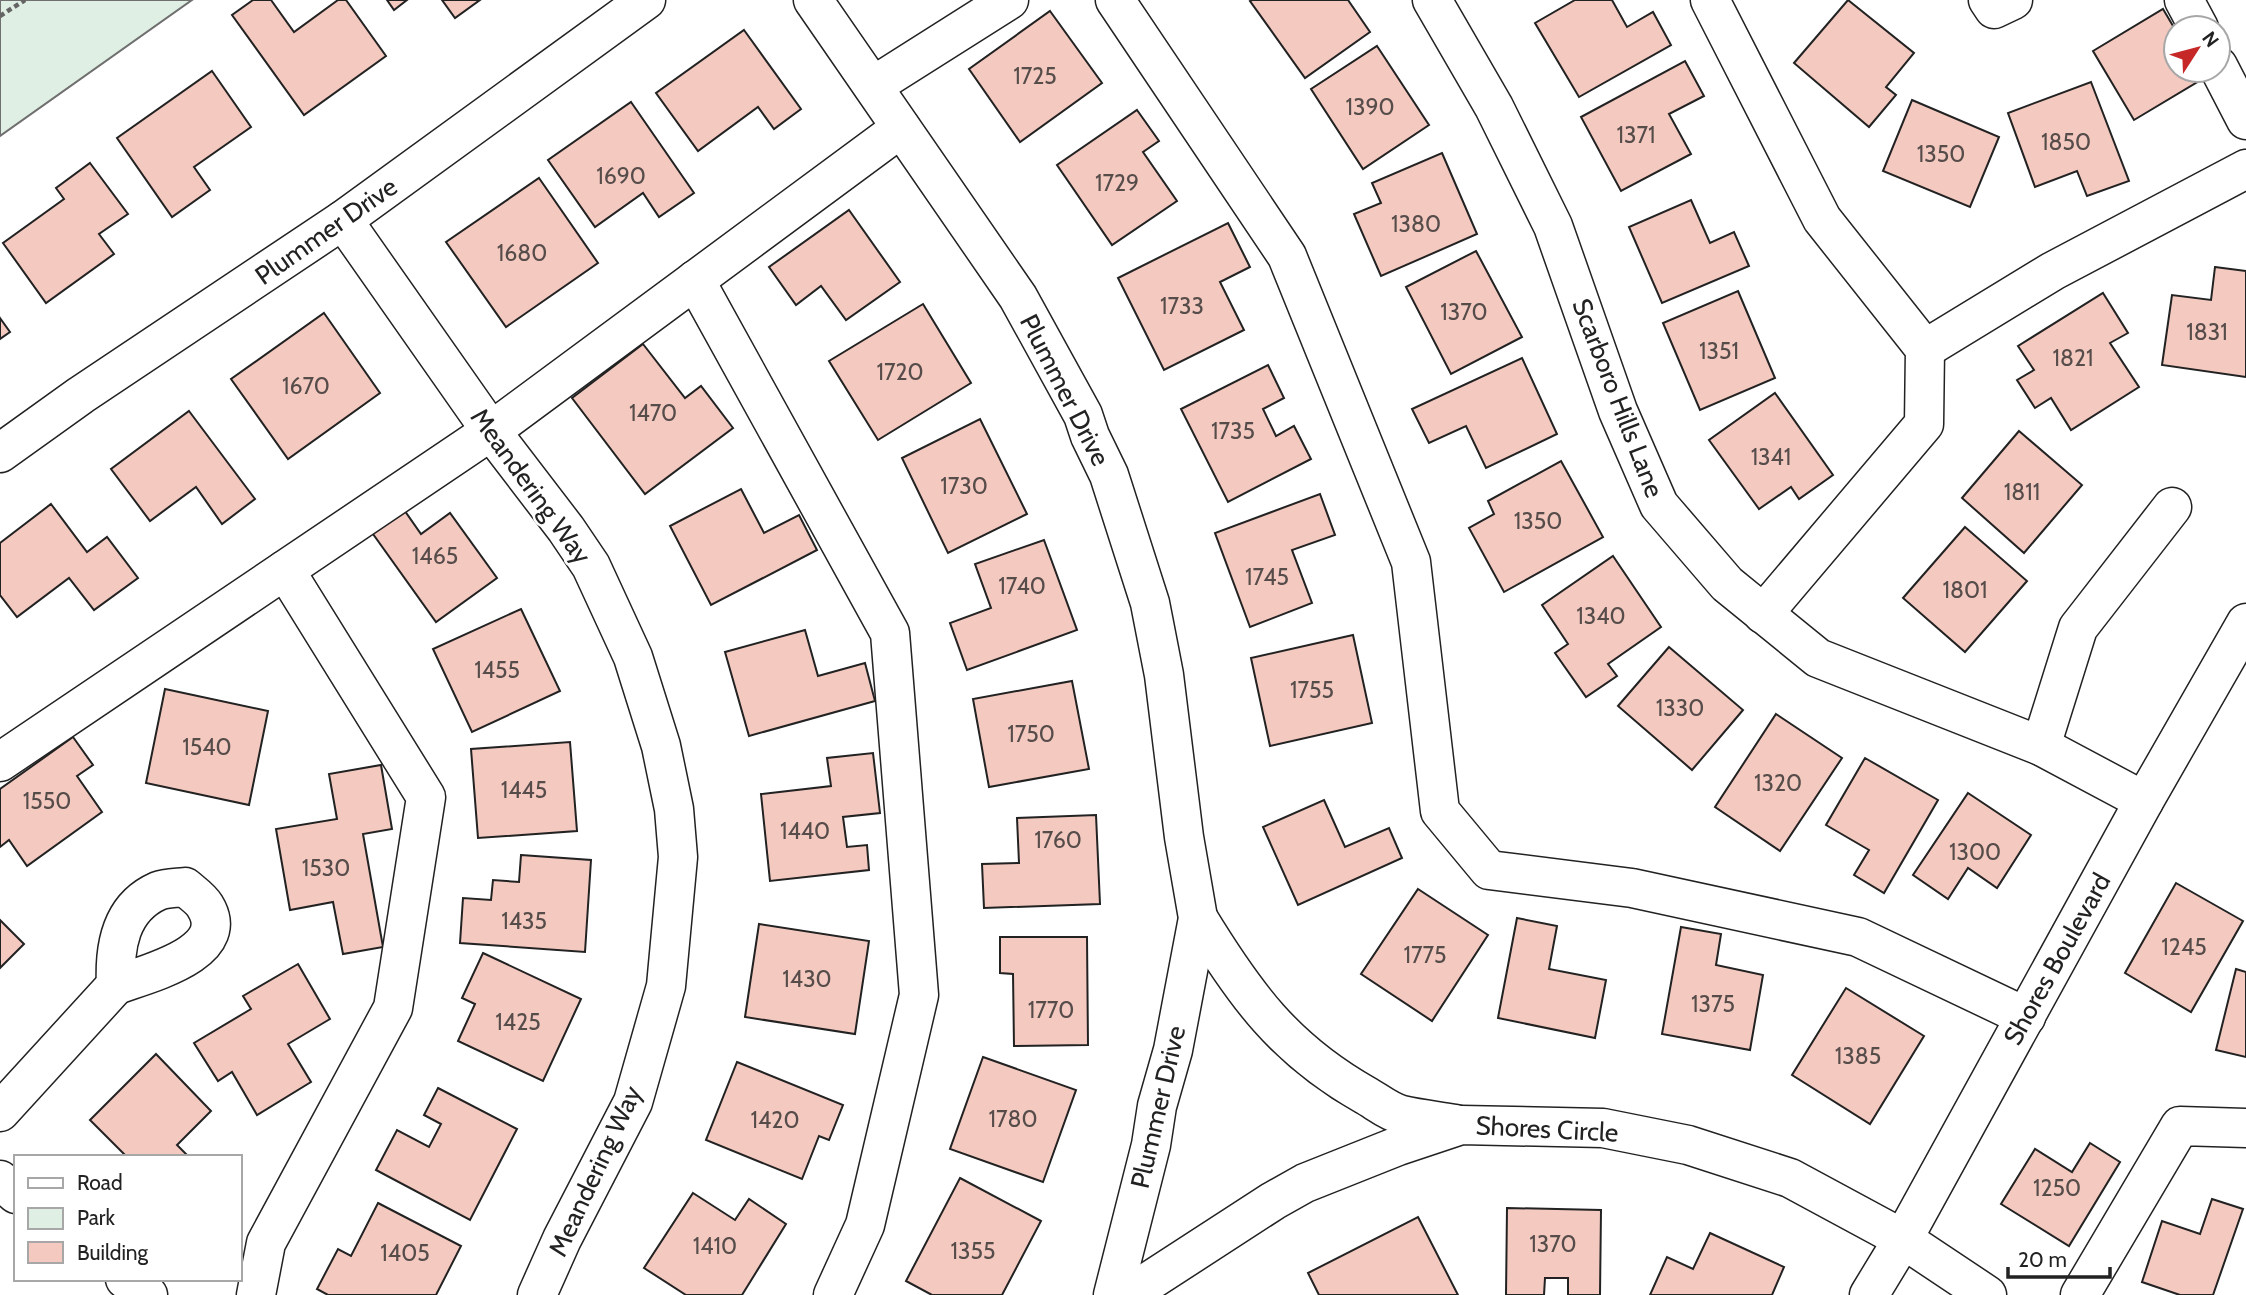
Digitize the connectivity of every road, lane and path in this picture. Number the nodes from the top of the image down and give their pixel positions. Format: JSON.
{"nodes":[{"id":1,"x":25,"y":0,"type":"edge"},
{"id":2,"x":646,"y":0,"type":"edge"},
{"id":3,"x":813,"y":0,"type":"edge"},
{"id":4,"x":1009,"y":0,"type":"edge"},
{"id":5,"x":1115,"y":0,"type":"edge"},
{"id":6,"x":1432,"y":0,"type":"edge"},
{"id":7,"x":1710,"y":0,"type":"edge"},
{"id":8,"x":0,"y":16,"type":"edge"},
{"id":9,"x":2228,"y":84,"type":"edge"},
{"id":10,"x":873,"y":86,"type":"junction"},
{"id":11,"x":2246,"y":120,"type":"edge"},
{"id":12,"x":901,"y":128,"type":"junction"},
{"id":13,"x":2246,"y":169,"type":"edge"},
{"id":14,"x":342,"y":220,"type":"junction"},
{"id":15,"x":695,"y":280,"type":"junction"},
{"id":16,"x":1925,"y":349,"type":"junction"},
{"id":17,"x":491,"y":431,"type":"junction"},
{"id":18,"x":0,"y":453,"type":"edge"},
{"id":19,"x":2172,"y":507,"type":"dead end"},
{"id":20,"x":285,"y":569,"type":"junction"},
{"id":21,"x":1763,"y":614,"type":"junction"},
{"id":22,"x":2246,"y":623,"type":"edge"},
{"id":23,"x":2040,"y":746,"type":"junction"},
{"id":24,"x":0,"y":762,"type":"edge"},
{"id":25,"x":2144,"y":801,"type":"junction"},
{"id":26,"x":1198,"y":918,"type":"junction"},
{"id":27,"x":116,"y":985,"type":"dead end"},
{"id":28,"x":2026,"y":1017,"type":"junction"},
{"id":29,"x":0,"y":1112,"type":"edge"},
{"id":30,"x":1461,"y":1125,"type":"junction"},
{"id":31,"x":2246,"y":1128,"type":"edge"},
{"id":32,"x":0,"y":1180,"type":"edge"},
{"id":33,"x":14,"y":1192,"type":"edge"},
{"id":34,"x":1903,"y":1239,"type":"junction"},
{"id":35,"x":128,"y":1281,"type":"edge"},
{"id":36,"x":148,"y":1295,"type":"edge"},
{"id":37,"x":256,"y":1295,"type":"edge"},
{"id":38,"x":537,"y":1295,"type":"edge"},
{"id":39,"x":833,"y":1295,"type":"edge"},
{"id":40,"x":1113,"y":1295,"type":"edge"},
{"id":41,"x":1128,"y":1295,"type":"edge"},
{"id":42,"x":1869,"y":1295,"type":"edge"},
{"id":43,"x":1987,"y":1295,"type":"edge"},
{"id":44,"x":2080,"y":1295,"type":"edge"}],
"edges":[{"from":1,"to":8,"type":"path"},
{"from":2,"to":14,"type":"street","name":"Plummer Drive"},
{"from":3,"to":10,"type":"street","name":"Plummer Drive"},
{"from":4,"to":10,"type":"street"},
{"from":5,"to":28,"type":"street"},
{"from":6,"to":21,"type":"street","name":"Scarboro Hills Lane"},
{"from":7,"to":16,"type":"street"},
{"from":9,"to":11,"type":"street"},
{"from":10,"to":12,"type":"street","name":"Plummer Drive"},
{"from":12,"to":15,"type":"street"},
{"from":12,"to":26,"type":"street","name":"Plummer Drive"},
{"from":13,"to":16,"type":"street"},
{"from":14,"to":17,"type":"street","name":"Meandering Way"},
{"from":14,"to":18,"type":"street","name":"Plummer Drive"},
{"from":15,"to":17,"type":"street"},
{"from":15,"to":39,"type":"street"},
{"from":16,"to":21,"type":"street"},
{"from":17,"to":20,"type":"street"},
{"from":17,"to":38,"type":"street","name":"Meandering Way"},
{"from":19,"to":23,"type":"street"},
{"from":20,"to":24,"type":"street"},
{"from":20,"to":37,"type":"street"},
{"from":21,"to":23,"type":"street","name":"Scarboro Hills Lane"},
{"from":22,"to":25,"type":"street","name":"Shores Boulevard"},
{"from":23,"to":25,"type":"street","name":"Scarboro Hills Lane"},
{"from":25,"to":28,"type":"street","name":"Shores Boulevard"},
{"from":26,"to":30,"type":"street","name":"Plummer Drive"},
{"from":26,"to":40,"type":"street","name":"Plummer Drive"},
{"from":27,"to":29,"type":"street"},
{"from":28,"to":34,"type":"street","name":"Shores Boulevard"},
{"from":30,"to":34,"type":"street","name":"Shores Circle"},
{"from":30,"to":41,"type":"street","name":"Shores Circle"},
{"from":31,"to":44,"type":"street"},
{"from":32,"to":33,"type":"street"},
{"from":34,"to":42,"type":"street","name":"Shores Boulevard"},
{"from":34,"to":43,"type":"street","name":"Shores Circle"},
{"from":35,"to":36,"type":"street"}]}
